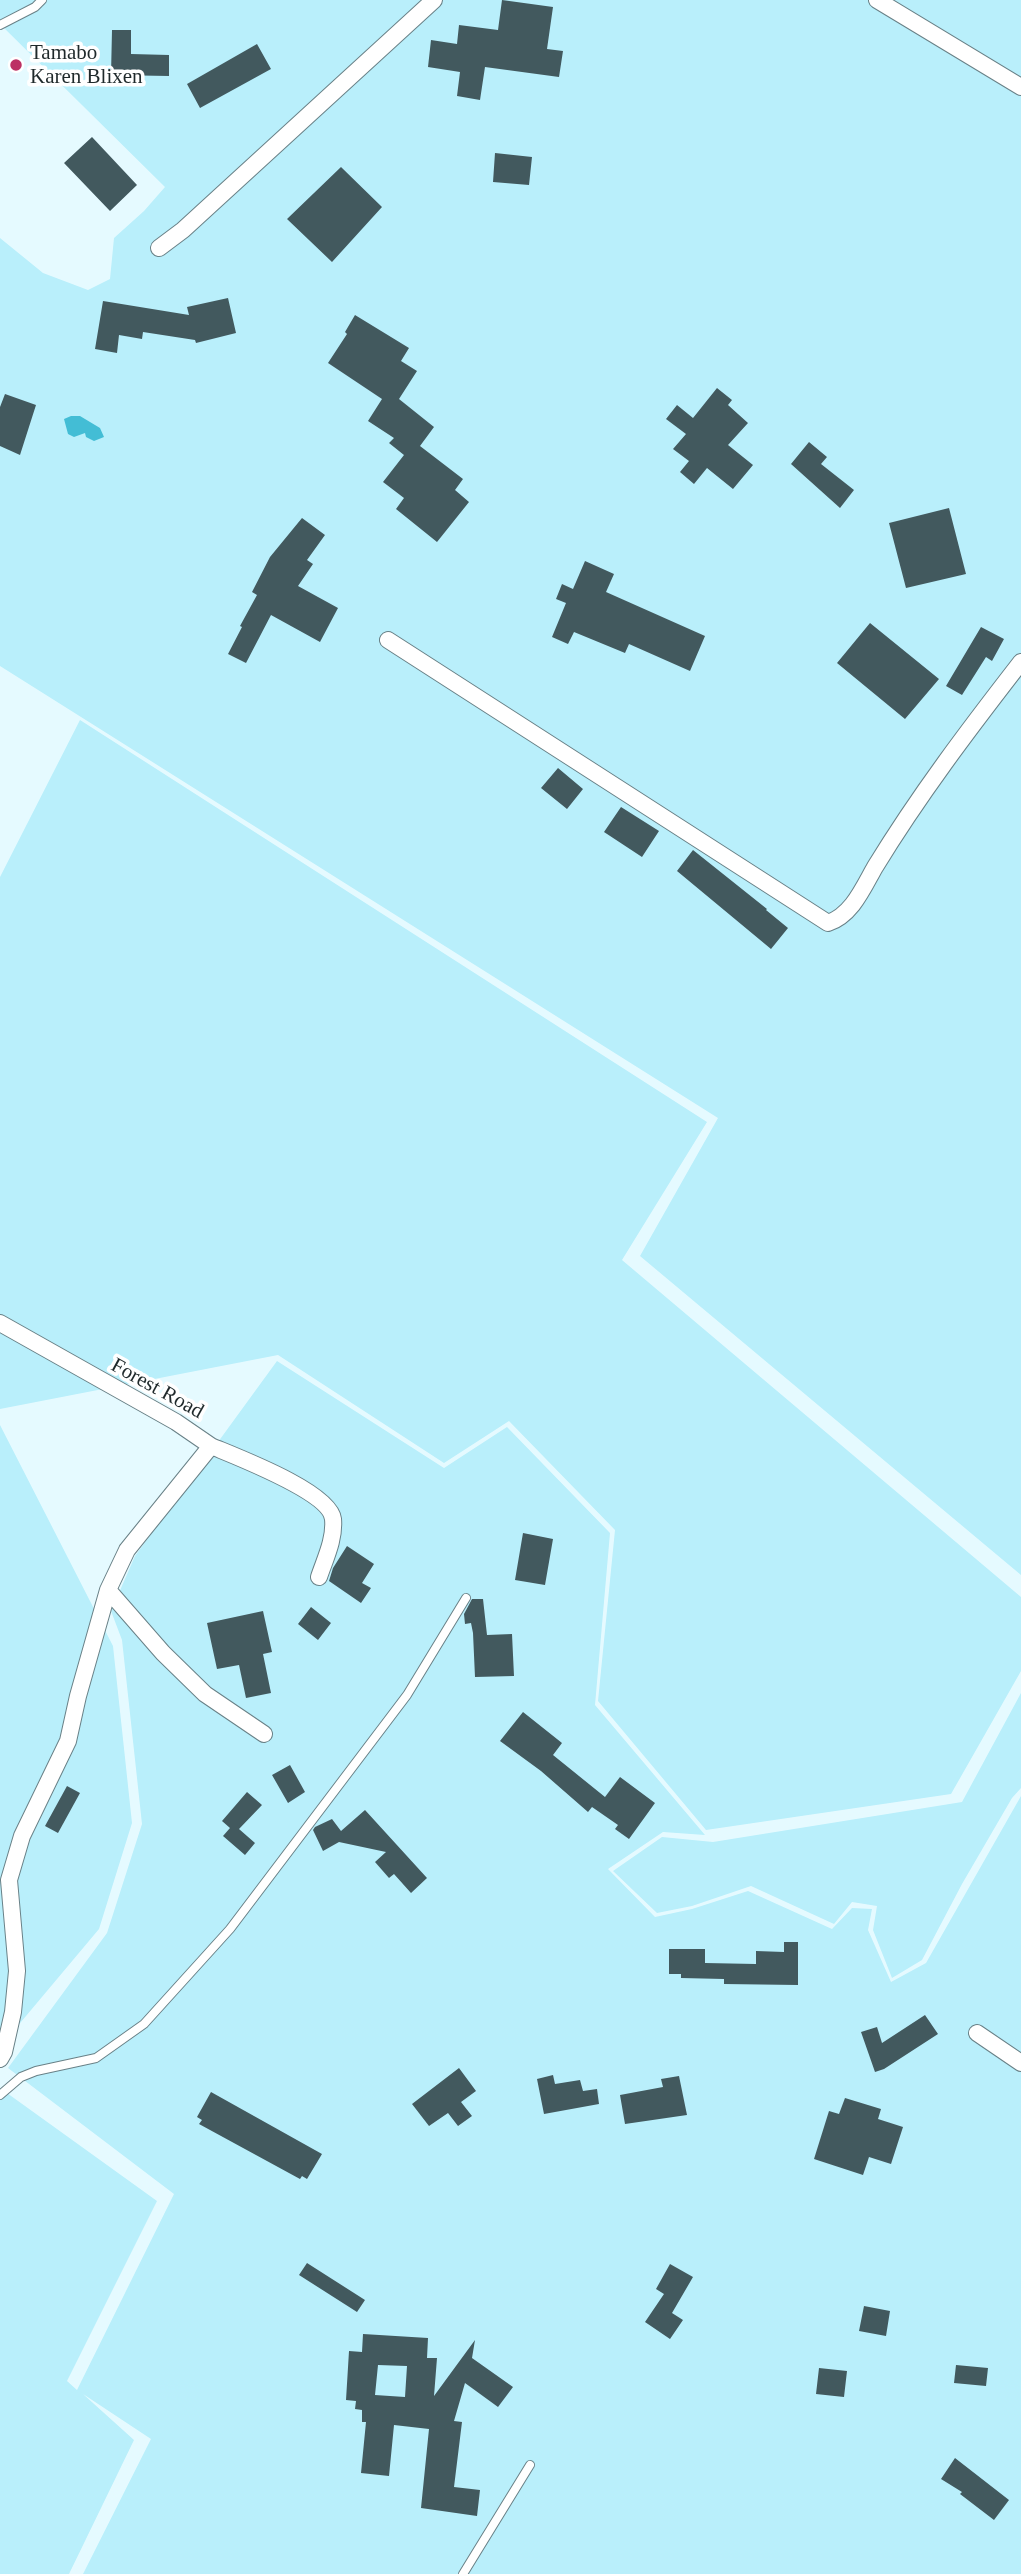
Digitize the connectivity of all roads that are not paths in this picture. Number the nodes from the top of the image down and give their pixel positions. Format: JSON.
{"nodes":[{"id":1,"x":42,"y":0,"type":"edge"},
{"id":2,"x":434,"y":0,"type":"edge"},
{"id":3,"x":877,"y":0,"type":"edge"},
{"id":4,"x":0,"y":25,"type":"edge"},
{"id":5,"x":1021,"y":87,"type":"edge"},
{"id":6,"x":159,"y":248,"type":"dead end"},
{"id":7,"x":388,"y":640,"type":"dead end"},
{"id":8,"x":1021,"y":662,"type":"edge"},
{"id":9,"x":0,"y":1323,"type":"edge"},
{"id":10,"x":211,"y":1446,"type":"junction"},
{"id":11,"x":319,"y":1577,"type":"dead end"},
{"id":12,"x":108,"y":1590,"type":"junction"},
{"id":13,"x":466,"y":1598,"type":"dead end"},
{"id":14,"x":264,"y":1734,"type":"dead end"},
{"id":15,"x":977,"y":2033,"type":"dead end"},
{"id":16,"x":0,"y":2059,"type":"edge"},
{"id":17,"x":1021,"y":2063,"type":"edge"},
{"id":18,"x":0,"y":2095,"type":"edge"},
{"id":19,"x":530,"y":2466,"type":"dead end"},
{"id":20,"x":463,"y":2574,"type":"edge"}],
"edges":[{"from":1,"to":4,"type":"lane"},
{"from":2,"to":6,"type":"street"},
{"from":3,"to":5,"type":"street"},
{"from":7,"to":8,"type":"street"},
{"from":9,"to":10,"type":"street","name":"Forest Road"},
{"from":10,"to":11,"type":"street"},
{"from":10,"to":12,"type":"street","name":"Forest Road"},
{"from":12,"to":14,"type":"street"},
{"from":12,"to":16,"type":"street","name":"Forest Road"},
{"from":13,"to":18,"type":"lane"},
{"from":15,"to":17,"type":"street"},
{"from":19,"to":20,"type":"lane"}]}
